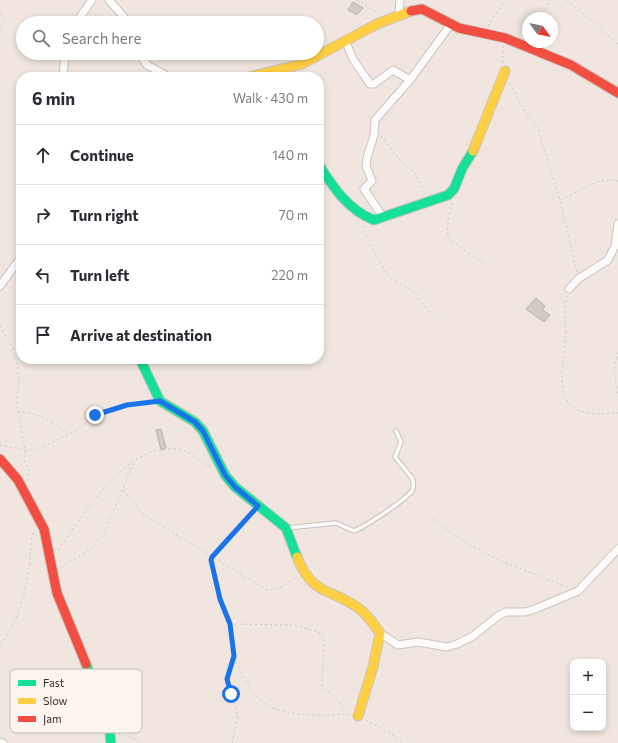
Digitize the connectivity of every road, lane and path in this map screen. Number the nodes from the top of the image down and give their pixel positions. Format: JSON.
{"nodes":[{"id":1,"x":92,"y":0,"type":"edge"},
{"id":2,"x":109,"y":0,"type":"edge"},
{"id":3,"x":357,"y":0,"type":"edge"},
{"id":4,"x":400,"y":0,"type":"edge"},
{"id":5,"x":505,"y":0,"type":"edge"},
{"id":6,"x":551,"y":0,"type":"edge"},
{"id":7,"x":567,"y":0,"type":"edge"},
{"id":8,"x":544,"y":12,"type":"edge"},
{"id":9,"x":0,"y":14,"type":"edge"},
{"id":10,"x":402,"y":14,"type":"junction"},
{"id":11,"x":81,"y":16,"type":"edge"},
{"id":12,"x":123,"y":16,"type":"edge"},
{"id":13,"x":389,"y":20,"type":"junction"},
{"id":14,"x":451,"y":24,"type":"junction"},
{"id":15,"x":0,"y":28,"type":"edge"},
{"id":16,"x":484,"y":33,"type":"junction"},
{"id":17,"x":505,"y":38,"type":"junction"},
{"id":18,"x":345,"y":40,"type":"junction"},
{"id":19,"x":618,"y":44,"type":"edge"},
{"id":20,"x":324,"y":52,"type":"edge"},
{"id":21,"x":64,"y":60,"type":"edge"},
{"id":22,"x":144,"y":60,"type":"edge"},
{"id":23,"x":309,"y":60,"type":"edge"},
{"id":24,"x":505,"y":71,"type":"junction"},
{"id":25,"x":63,"y":72,"type":"edge"},
{"id":26,"x":160,"y":72,"type":"edge"},
{"id":27,"x":275,"y":72,"type":"edge"},
{"id":28,"x":410,"y":80,"type":"junction"},
{"id":29,"x":618,"y":93,"type":"edge"},
{"id":30,"x":375,"y":130,"type":"junction"},
{"id":31,"x":324,"y":172,"type":"edge"},
{"id":32,"x":618,"y":181,"type":"edge"},
{"id":33,"x":454,"y":188,"type":"junction"},
{"id":34,"x":560,"y":200,"type":"junction"},
{"id":35,"x":430,"y":201,"type":"junction"},
{"id":36,"x":383,"y":217,"type":"junction"},
{"id":37,"x":618,"y":224,"type":"edge"},
{"id":38,"x":362,"y":226,"type":"dead end"},
{"id":39,"x":16,"y":265,"type":"edge"},
{"id":40,"x":486,"y":265,"type":"dead end"},
{"id":41,"x":578,"y":279,"type":"junction"},
{"id":42,"x":0,"y":286,"type":"edge"},
{"id":43,"x":569,"y":289,"type":"joint"},
{"id":44,"x":433,"y":316,"type":"dead end"},
{"id":45,"x":0,"y":326,"type":"edge"},
{"id":46,"x":618,"y":352,"type":"edge"},
{"id":47,"x":142,"y":364,"type":"edge"},
{"id":48,"x":618,"y":394,"type":"edge"},
{"id":49,"x":160,"y":401,"type":"junction"},
{"id":50,"x":17,"y":412,"type":"junction"},
{"id":51,"x":618,"y":413,"type":"edge"},
{"id":52,"x":396,"y":431,"type":"dead end"},
{"id":53,"x":68,"y":434,"type":"junction"},
{"id":54,"x":0,"y":445,"type":"edge"},
{"id":55,"x":25,"y":450,"type":"junction"},
{"id":56,"x":0,"y":459,"type":"edge"},
{"id":57,"x":135,"y":462,"type":"junction"},
{"id":58,"x":213,"y":469,"type":"dead end"},
{"id":59,"x":123,"y":490,"type":"junction"},
{"id":60,"x":25,"y":492,"type":"junction"},
{"id":61,"x":258,"y":506,"type":"junction"},
{"id":62,"x":433,"y":519,"type":"dead end"},
{"id":63,"x":286,"y":528,"type":"junction"},
{"id":64,"x":34,"y":529,"type":"dead end"},
{"id":65,"x":618,"y":549,"type":"edge"},
{"id":66,"x":212,"y":557,"type":"junction"},
{"id":67,"x":51,"y":558,"type":"junction"},
{"id":68,"x":302,"y":570,"type":"junction"},
{"id":69,"x":53,"y":571,"type":"junction"},
{"id":70,"x":578,"y":591,"type":"junction"},
{"id":71,"x":230,"y":624,"type":"junction"},
{"id":72,"x":380,"y":633,"type":"junction"},
{"id":73,"x":0,"y":643,"type":"edge"},
{"id":74,"x":234,"y":656,"type":"junction"},
{"id":75,"x":88,"y":669,"type":"edge"},
{"id":76,"x":354,"y":715,"type":"junction"},
{"id":77,"x":110,"y":733,"type":"edge"},
{"id":78,"x":114,"y":733,"type":"edge"},
{"id":79,"x":111,"y":743,"type":"edge"},
{"id":80,"x":140,"y":743,"type":"edge"},
{"id":81,"x":232,"y":743,"type":"edge"},
{"id":82,"x":403,"y":743,"type":"edge"}],
"edges":[{"from":1,"to":11,"type":"street"},
{"from":2,"to":12,"type":"street"},
{"from":3,"to":13,"type":"path"},
{"from":4,"to":10,"type":"street"},
{"from":5,"to":16,"type":"path"},
{"from":6,"to":8,"type":"path"},
{"from":7,"to":19,"type":"path"},
{"from":9,"to":15,"type":"path"},
{"from":10,"to":13,"type":"street"},
{"from":10,"to":14,"type":"street"},
{"from":13,"to":18,"type":"street"},
{"from":14,"to":16,"type":"street"},
{"from":14,"to":28,"type":"street"},
{"from":16,"to":17,"type":"street"},
{"from":17,"to":24,"type":"path"},
{"from":17,"to":29,"type":"street"},
{"from":18,"to":20,"type":"street"},
{"from":18,"to":28,"type":"street"},
{"from":21,"to":25,"type":"street"},
{"from":22,"to":26,"type":"street"},
{"from":23,"to":27,"type":"street"},
{"from":24,"to":33,"type":"street"},
{"from":24,"to":34,"type":"path"},
{"from":28,"to":30,"type":"street"},
{"from":30,"to":35,"type":"path"},
{"from":30,"to":36,"type":"street"},
{"from":31,"to":36,"type":"street"},
{"from":32,"to":34,"type":"path"},
{"from":33,"to":35,"type":"street"},
{"from":33,"to":40,"type":"path"},
{"from":34,"to":41,"type":"path"},
{"from":35,"to":36,"type":"street"},
{"from":37,"to":41,"type":"street"},
{"from":38,"to":44,"type":"path"},
{"from":39,"to":42,"type":"street"},
{"from":41,"to":43,"type":"street"},
{"from":43,"to":51,"type":"path"},
{"from":45,"to":50,"type":"path"},
{"from":46,"to":48,"type":"path"},
{"from":47,"to":49,"type":"street"},
{"from":49,"to":53,"type":"path"},
{"from":49,"to":61,"type":"street"},
{"from":50,"to":53,"type":"path"},
{"from":50,"to":55,"type":"path"},
{"from":52,"to":63,"type":"lane"},
{"from":53,"to":55,"type":"path"},
{"from":54,"to":55,"type":"path"},
{"from":55,"to":60,"type":"path"},
{"from":56,"to":60,"type":"street"},
{"from":57,"to":58,"type":"path"},
{"from":57,"to":59,"type":"path"},
{"from":57,"to":67,"type":"path"},
{"from":59,"to":66,"type":"path"},
{"from":59,"to":69,"type":"path"},
{"from":60,"to":67,"type":"street"},
{"from":61,"to":63,"type":"street"},
{"from":61,"to":66,"type":"path"},
{"from":62,"to":70,"type":"path"},
{"from":63,"to":68,"type":"street"},
{"from":64,"to":73,"type":"path"},
{"from":65,"to":70,"type":"street"},
{"from":66,"to":68,"type":"path"},
{"from":66,"to":71,"type":"path"},
{"from":67,"to":69,"type":"street"},
{"from":68,"to":72,"type":"street"},
{"from":69,"to":75,"type":"street"},
{"from":70,"to":72,"type":"street"},
{"from":71,"to":74,"type":"path"},
{"from":71,"to":76,"type":"path"},
{"from":72,"to":76,"type":"street"},
{"from":74,"to":76,"type":"path"},
{"from":74,"to":81,"type":"path"},
{"from":76,"to":82,"type":"path"},
{"from":77,"to":79,"type":"street"},
{"from":78,"to":80,"type":"path"}]}
